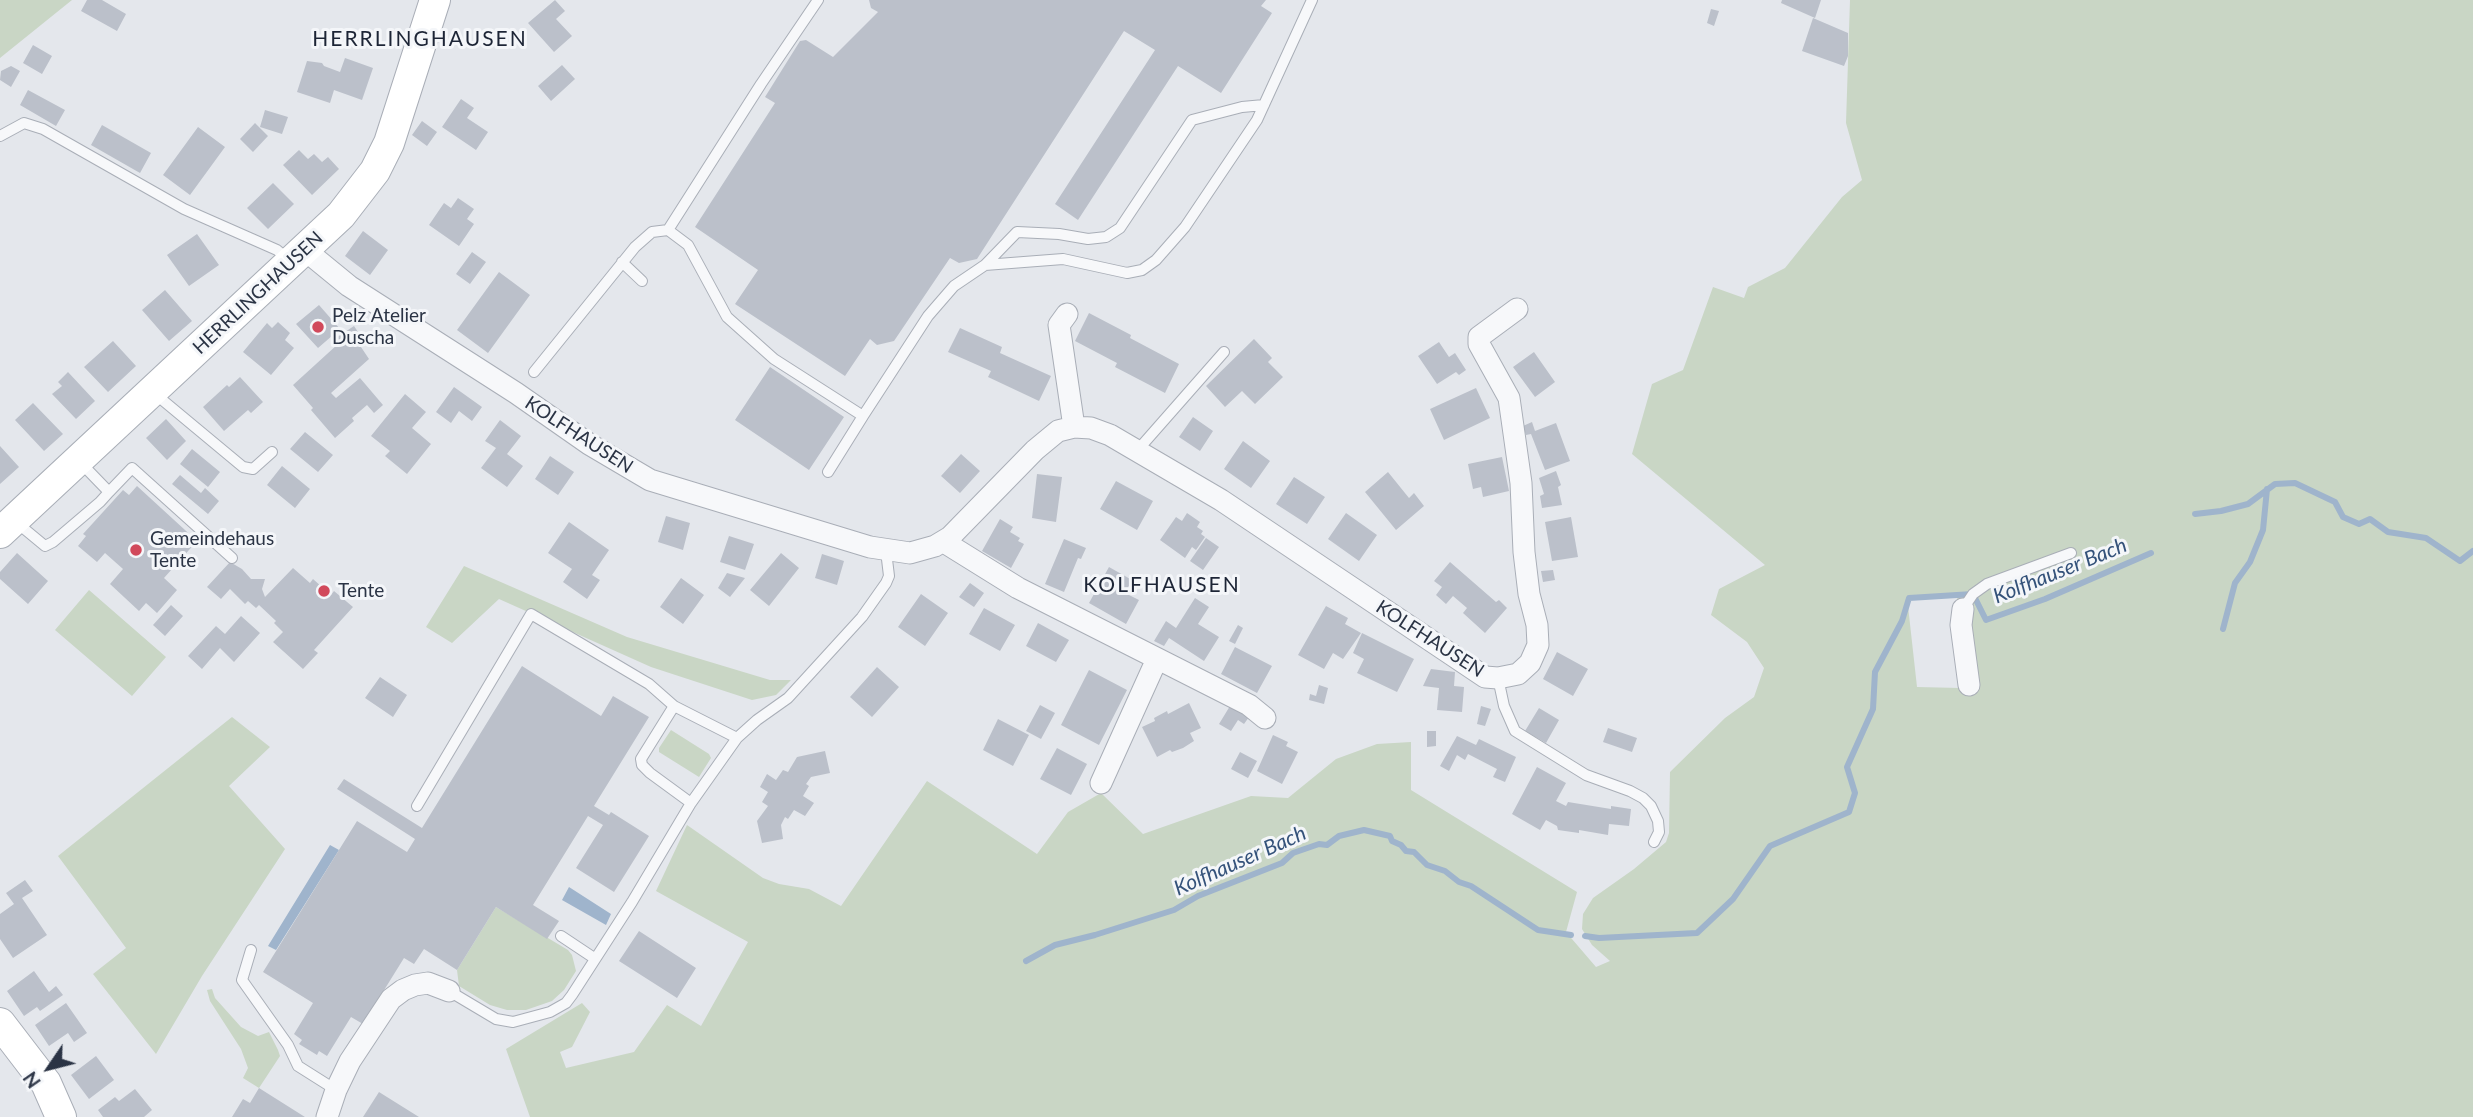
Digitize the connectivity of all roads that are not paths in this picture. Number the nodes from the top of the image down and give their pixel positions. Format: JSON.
{"nodes":[{"id":1,"x":435,"y":0,"type":"edge"},
{"id":2,"x":818,"y":0,"type":"edge"},
{"id":3,"x":1312,"y":0,"type":"edge"},
{"id":4,"x":1264,"y":105,"type":"junction"},
{"id":5,"x":0,"y":136,"type":"edge"},
{"id":6,"x":668,"y":230,"type":"junction"},
{"id":7,"x":299,"y":256,"type":"junction"},
{"id":8,"x":622,"y":262,"type":"junction"},
{"id":9,"x":985,"y":265,"type":"junction"},
{"id":10,"x":642,"y":281,"type":"dead end"},
{"id":11,"x":1517,"y":309,"type":"dead end"},
{"id":12,"x":1068,"y":314,"type":"dead end"},
{"id":13,"x":1224,"y":352,"type":"dead end"},
{"id":14,"x":534,"y":372,"type":"dead end"},
{"id":15,"x":152,"y":391,"type":"junction"},
{"id":16,"x":863,"y":416,"type":"junction"},
{"id":17,"x":1074,"y":427,"type":"junction"},
{"id":18,"x":272,"y":452,"type":"dead end"},
{"id":19,"x":1136,"y":452,"type":"junction"},
{"id":20,"x":78,"y":460,"type":"junction"},
{"id":21,"x":828,"y":472,"type":"dead end"},
{"id":22,"x":109,"y":492,"type":"junction"},
{"id":23,"x":7,"y":526,"type":"edge"},
{"id":24,"x":944,"y":542,"type":"junction"},
{"id":25,"x":886,"y":551,"type":"junction"},
{"id":26,"x":2071,"y":553,"type":"dead end"},
{"id":27,"x":232,"y":558,"type":"dead end"},
{"id":28,"x":1964,"y":609,"type":"joint"},
{"id":29,"x":1157,"y":659,"type":"junction"},
{"id":30,"x":1498,"y":678,"type":"junction"},
{"id":31,"x":1972,"y":690,"type":"dead end"},
{"id":32,"x":674,"y":706,"type":"junction"},
{"id":33,"x":1265,"y":718,"type":"dead end"},
{"id":34,"x":737,"y":738,"type":"junction"},
{"id":35,"x":1101,"y":783,"type":"dead end"},
{"id":36,"x":691,"y":803,"type":"junction"},
{"id":37,"x":417,"y":806,"type":"dead end"},
{"id":38,"x":1654,"y":842,"type":"dead end"},
{"id":39,"x":562,"y":936,"type":"dead end"},
{"id":40,"x":251,"y":950,"type":"dead end"},
{"id":41,"x":594,"y":958,"type":"junction"},
{"id":42,"x":449,"y":991,"type":"joint"},
{"id":43,"x":0,"y":1023,"type":"edge"},
{"id":44,"x":336,"y":1090,"type":"junction"},
{"id":45,"x":61,"y":1117,"type":"edge"},
{"id":46,"x":327,"y":1117,"type":"edge"}],
"edges":[{"from":1,"to":7,"type":"street","name":"HERRLINGHAUSEN"},
{"from":2,"to":6,"type":"lane"},
{"from":3,"to":4,"type":"lane"},
{"from":4,"to":9,"type":"lane"},
{"from":4,"to":9,"type":"lane"},
{"from":5,"to":7,"type":"lane"},
{"from":6,"to":8,"type":"lane"},
{"from":6,"to":16,"type":"lane"},
{"from":7,"to":15,"type":"street","name":"HERRLINGHAUSEN"},
{"from":7,"to":25,"type":"street","name":"KOLFHAUSEN"},
{"from":8,"to":10,"type":"lane"},
{"from":8,"to":14,"type":"lane"},
{"from":9,"to":16,"type":"lane"},
{"from":11,"to":30,"type":"street","name":"KOLFHAUSEN"},
{"from":12,"to":17,"type":"street"},
{"from":13,"to":19,"type":"lane"},
{"from":15,"to":18,"type":"lane"},
{"from":15,"to":20,"type":"street","name":"HERRLINGHAUSEN"},
{"from":16,"to":21,"type":"lane"},
{"from":17,"to":19,"type":"street","name":"KOLFHAUSEN"},
{"from":17,"to":24,"type":"street","name":"KOLFHAUSEN"},
{"from":19,"to":30,"type":"street","name":"KOLFHAUSEN"},
{"from":20,"to":22,"type":"lane"},
{"from":20,"to":23,"type":"street","name":"HERRLINGHAUSEN"},
{"from":22,"to":23,"type":"lane"},
{"from":22,"to":27,"type":"lane"},
{"from":24,"to":25,"type":"street","name":"KOLFHAUSEN"},
{"from":24,"to":29,"type":"street"},
{"from":25,"to":34,"type":"lane"},
{"from":26,"to":28,"type":"lane"},
{"from":28,"to":31,"type":"street"},
{"from":29,"to":33,"type":"street"},
{"from":29,"to":35,"type":"street"},
{"from":30,"to":38,"type":"lane"},
{"from":32,"to":34,"type":"lane"},
{"from":32,"to":36,"type":"lane"},
{"from":32,"to":37,"type":"lane"},
{"from":34,"to":36,"type":"lane"},
{"from":36,"to":41,"type":"lane"},
{"from":39,"to":41,"type":"lane"},
{"from":40,"to":44,"type":"lane"},
{"from":41,"to":42,"type":"lane"},
{"from":42,"to":44,"type":"street"},
{"from":43,"to":45,"type":"street"},
{"from":44,"to":46,"type":"street"}]}
